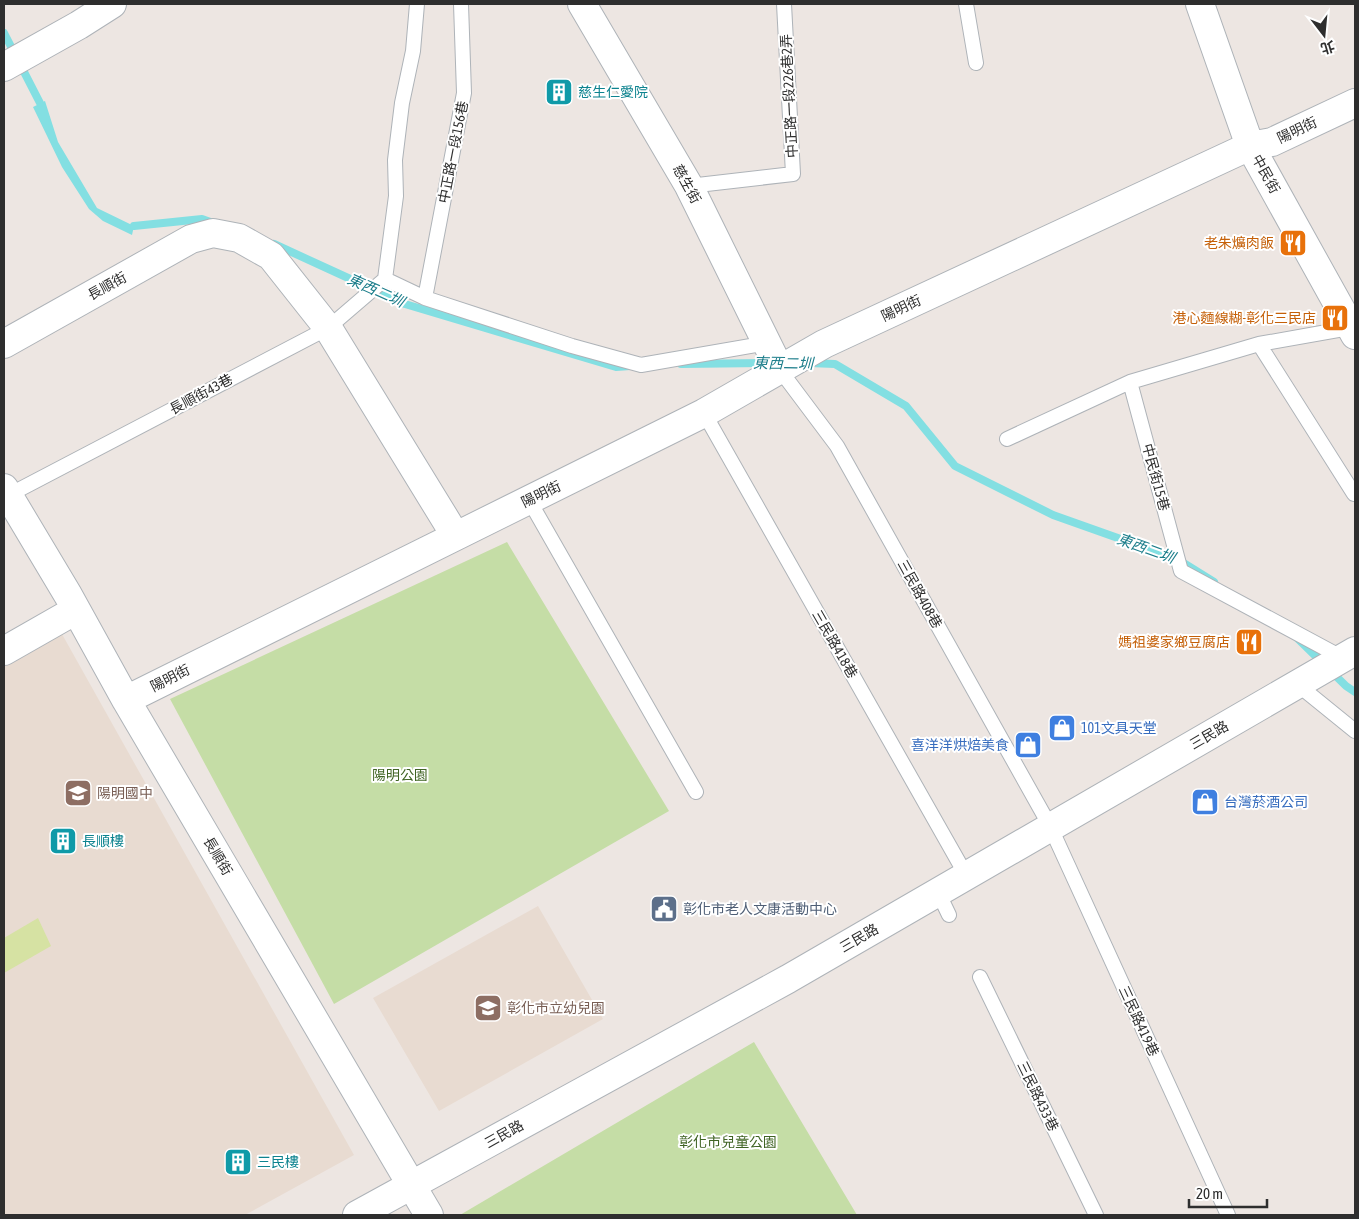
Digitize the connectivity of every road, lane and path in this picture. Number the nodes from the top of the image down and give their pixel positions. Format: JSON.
{"nodes":[{"id":1,"x":112,"y":4,"type":"edge"},
{"id":2,"x":417,"y":4,"type":"edge"},
{"id":3,"x":461,"y":4,"type":"edge"},
{"id":4,"x":582,"y":4,"type":"edge"},
{"id":5,"x":784,"y":4,"type":"edge"},
{"id":6,"x":966,"y":4,"type":"edge"},
{"id":7,"x":1200,"y":4,"type":"edge"},
{"id":8,"x":976,"y":63,"type":"dead end"},
{"id":9,"x":4,"y":67,"type":"edge"},
{"id":10,"x":1355,"y":103,"type":"edge"},
{"id":11,"x":1250,"y":146,"type":"junction"},
{"id":12,"x":689,"y":186,"type":"junction"},
{"id":13,"x":384,"y":279,"type":"junction"},
{"id":14,"x":425,"y":298,"type":"junction"},
{"id":15,"x":328,"y":328,"type":"junction"},
{"id":16,"x":1354,"y":330,"type":"edge"},
{"id":17,"x":768,"y":343,"type":"junction"},
{"id":18,"x":4,"y":344,"type":"edge"},
{"id":19,"x":1259,"y":344,"type":"junction"},
{"id":20,"x":780,"y":370,"type":"junction"},
{"id":21,"x":1130,"y":382,"type":"junction"},
{"id":22,"x":704,"y":413,"type":"junction"},
{"id":23,"x":1007,"y":439,"type":"dead end"},
{"id":24,"x":5,"y":493,"type":"edge"},
{"id":25,"x":1354,"y":494,"type":"edge"},
{"id":26,"x":529,"y":500,"type":"junction"},
{"id":27,"x":456,"y":535,"type":"junction"},
{"id":28,"x":76,"y":610,"type":"junction"},
{"id":29,"x":4,"y":651,"type":"edge"},
{"id":30,"x":1349,"y":655,"type":"edge"},
{"id":31,"x":1297,"y":684,"type":"junction"},
{"id":32,"x":126,"y":700,"type":"junction"},
{"id":33,"x":1355,"y":730,"type":"edge"},
{"id":34,"x":696,"y":792,"type":"dead end"},
{"id":35,"x":1050,"y":826,"type":"junction"},
{"id":36,"x":966,"y":875,"type":"junction"},
{"id":37,"x":980,"y":977,"type":"dead end"},
{"id":38,"x":412,"y":1184,"type":"junction"},
{"id":39,"x":357,"y":1215,"type":"edge"},
{"id":40,"x":429,"y":1215,"type":"edge"},
{"id":41,"x":1096,"y":1215,"type":"edge"},
{"id":42,"x":1228,"y":1215,"type":"edge"}],
"edges":[{"from":1,"to":9,"type":"street"},
{"from":2,"to":13,"type":"lane"},
{"from":3,"to":14,"type":"lane","name":"中正路一段156巷"},
{"from":4,"to":12,"type":"street","name":"慈生街"},
{"from":5,"to":12,"type":"lane","name":"中正路一段226巷2弄"},
{"from":6,"to":8,"type":"lane"},
{"from":7,"to":11,"type":"street","name":"中民街"},
{"from":10,"to":11,"type":"street","name":"陽明街"},
{"from":11,"to":16,"type":"street","name":"中民街"},
{"from":11,"to":20,"type":"street","name":"陽明街"},
{"from":12,"to":17,"type":"street","name":"慈生街"},
{"from":13,"to":14,"type":"lane"},
{"from":13,"to":15,"type":"lane","name":"長順街43巷"},
{"from":14,"to":17,"type":"lane"},
{"from":15,"to":18,"type":"street","name":"長順街"},
{"from":15,"to":24,"type":"lane","name":"長順街43巷"},
{"from":15,"to":27,"type":"street"},
{"from":16,"to":19,"type":"lane"},
{"from":17,"to":20,"type":"street","name":"慈生街"},
{"from":19,"to":21,"type":"lane"},
{"from":19,"to":25,"type":"lane"},
{"from":20,"to":22,"type":"street","name":"陽明街"},
{"from":20,"to":35,"type":"lane","name":"三民路408巷"},
{"from":21,"to":23,"type":"lane"},
{"from":21,"to":30,"type":"lane","name":"中民街15巷"},
{"from":22,"to":26,"type":"street","name":"陽明街"},
{"from":22,"to":36,"type":"lane","name":"三民路418巷"},
{"from":24,"to":28,"type":"street","name":"長順街"},
{"from":26,"to":27,"type":"street","name":"陽明街"},
{"from":26,"to":34,"type":"lane"},
{"from":27,"to":32,"type":"street","name":"陽明街"},
{"from":28,"to":29,"type":"street"},
{"from":28,"to":32,"type":"street","name":"長順街"},
{"from":30,"to":31,"type":"street","name":"三民路"},
{"from":31,"to":33,"type":"lane"},
{"from":31,"to":35,"type":"street","name":"三民路"},
{"from":32,"to":38,"type":"street","name":"長順街"},
{"from":35,"to":36,"type":"street","name":"三民路"},
{"from":35,"to":42,"type":"lane","name":"三民路419巷"},
{"from":36,"to":38,"type":"street","name":"三民路"},
{"from":37,"to":41,"type":"lane","name":"三民路433巷"},
{"from":38,"to":39,"type":"street","name":"三民路"},
{"from":38,"to":40,"type":"street","name":"長順街"}]}
